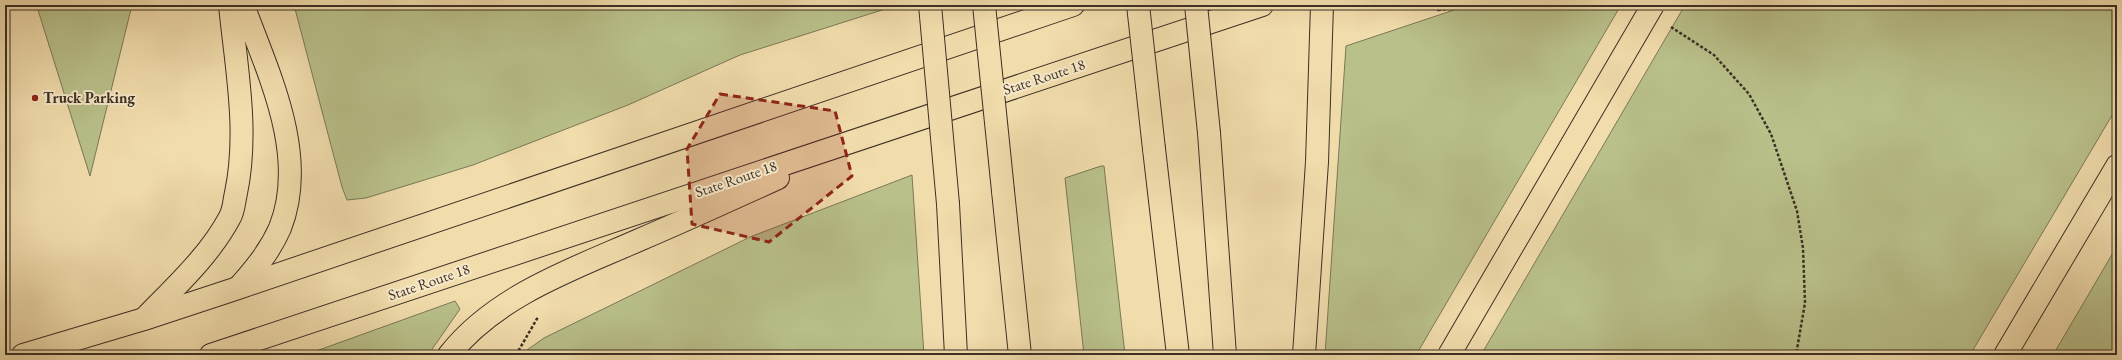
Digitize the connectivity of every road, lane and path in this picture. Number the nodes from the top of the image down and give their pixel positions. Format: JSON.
{"nodes":[{"id":1,"x":230,"y":5,"type":"edge"},
{"id":2,"x":243,"y":5,"type":"edge"},
{"id":3,"x":930,"y":5,"type":"edge"},
{"id":4,"x":984,"y":5,"type":"edge"},
{"id":5,"x":1073,"y":5,"type":"edge"},
{"id":6,"x":1138,"y":5,"type":"edge"},
{"id":7,"x":1196,"y":5,"type":"edge"},
{"id":8,"x":1262,"y":5,"type":"edge"},
{"id":9,"x":1322,"y":5,"type":"edge"},
{"id":10,"x":1437,"y":5,"type":"edge"},
{"id":11,"x":1489,"y":5,"type":"edge"},
{"id":12,"x":1608,"y":5,"type":"edge"},
{"id":13,"x":1653,"y":5,"type":"edge"},
{"id":14,"x":1625,"y":8,"type":"dead end"},
{"id":15,"x":1669,"y":26,"type":"dead end"},
{"id":16,"x":884,"y":129,"type":"junction"},
{"id":17,"x":2117,"y":166,"type":"edge"},
{"id":18,"x":238,"y":288,"type":"junction"},
{"id":19,"x":144,"y":319,"type":"junction"},
{"id":20,"x":23,"y":355,"type":"edge"},
{"id":21,"x":211,"y":355,"type":"edge"},
{"id":22,"x":449,"y":355,"type":"edge"},
{"id":23,"x":956,"y":355,"type":"edge"},
{"id":24,"x":1020,"y":355,"type":"edge"},
{"id":25,"x":1178,"y":355,"type":"edge"},
{"id":26,"x":1225,"y":355,"type":"edge"},
{"id":27,"x":1304,"y":355,"type":"edge"},
{"id":28,"x":1449,"y":355,"type":"edge"},
{"id":29,"x":1796,"y":355,"type":"edge"},
{"id":30,"x":2005,"y":355,"type":"edge"}],
"edges":[{"from":1,"to":19,"type":"highway"},
{"from":2,"to":18,"type":"highway"},
{"from":3,"to":23,"type":"highway","bridge":true},
{"from":4,"to":24,"type":"highway","bridge":true},
{"from":5,"to":18,"type":"highway"},
{"from":6,"to":25,"type":"highway","bridge":true},
{"from":7,"to":26,"type":"highway","bridge":true},
{"from":8,"to":16,"type":"highway","name":"State Route 18"},
{"from":9,"to":27,"type":"highway"},
{"from":10,"to":11,"type":"path"},
{"from":12,"to":14,"type":"path"},
{"from":13,"to":28,"type":"highway","bridge":true},
{"from":15,"to":29,"type":"path"},
{"from":16,"to":21,"type":"highway","name":"State Route 18"},
{"from":16,"to":22,"type":"highway"},
{"from":17,"to":30,"type":"highway"},
{"from":18,"to":19,"type":"highway"},
{"from":19,"to":20,"type":"highway"}]}
